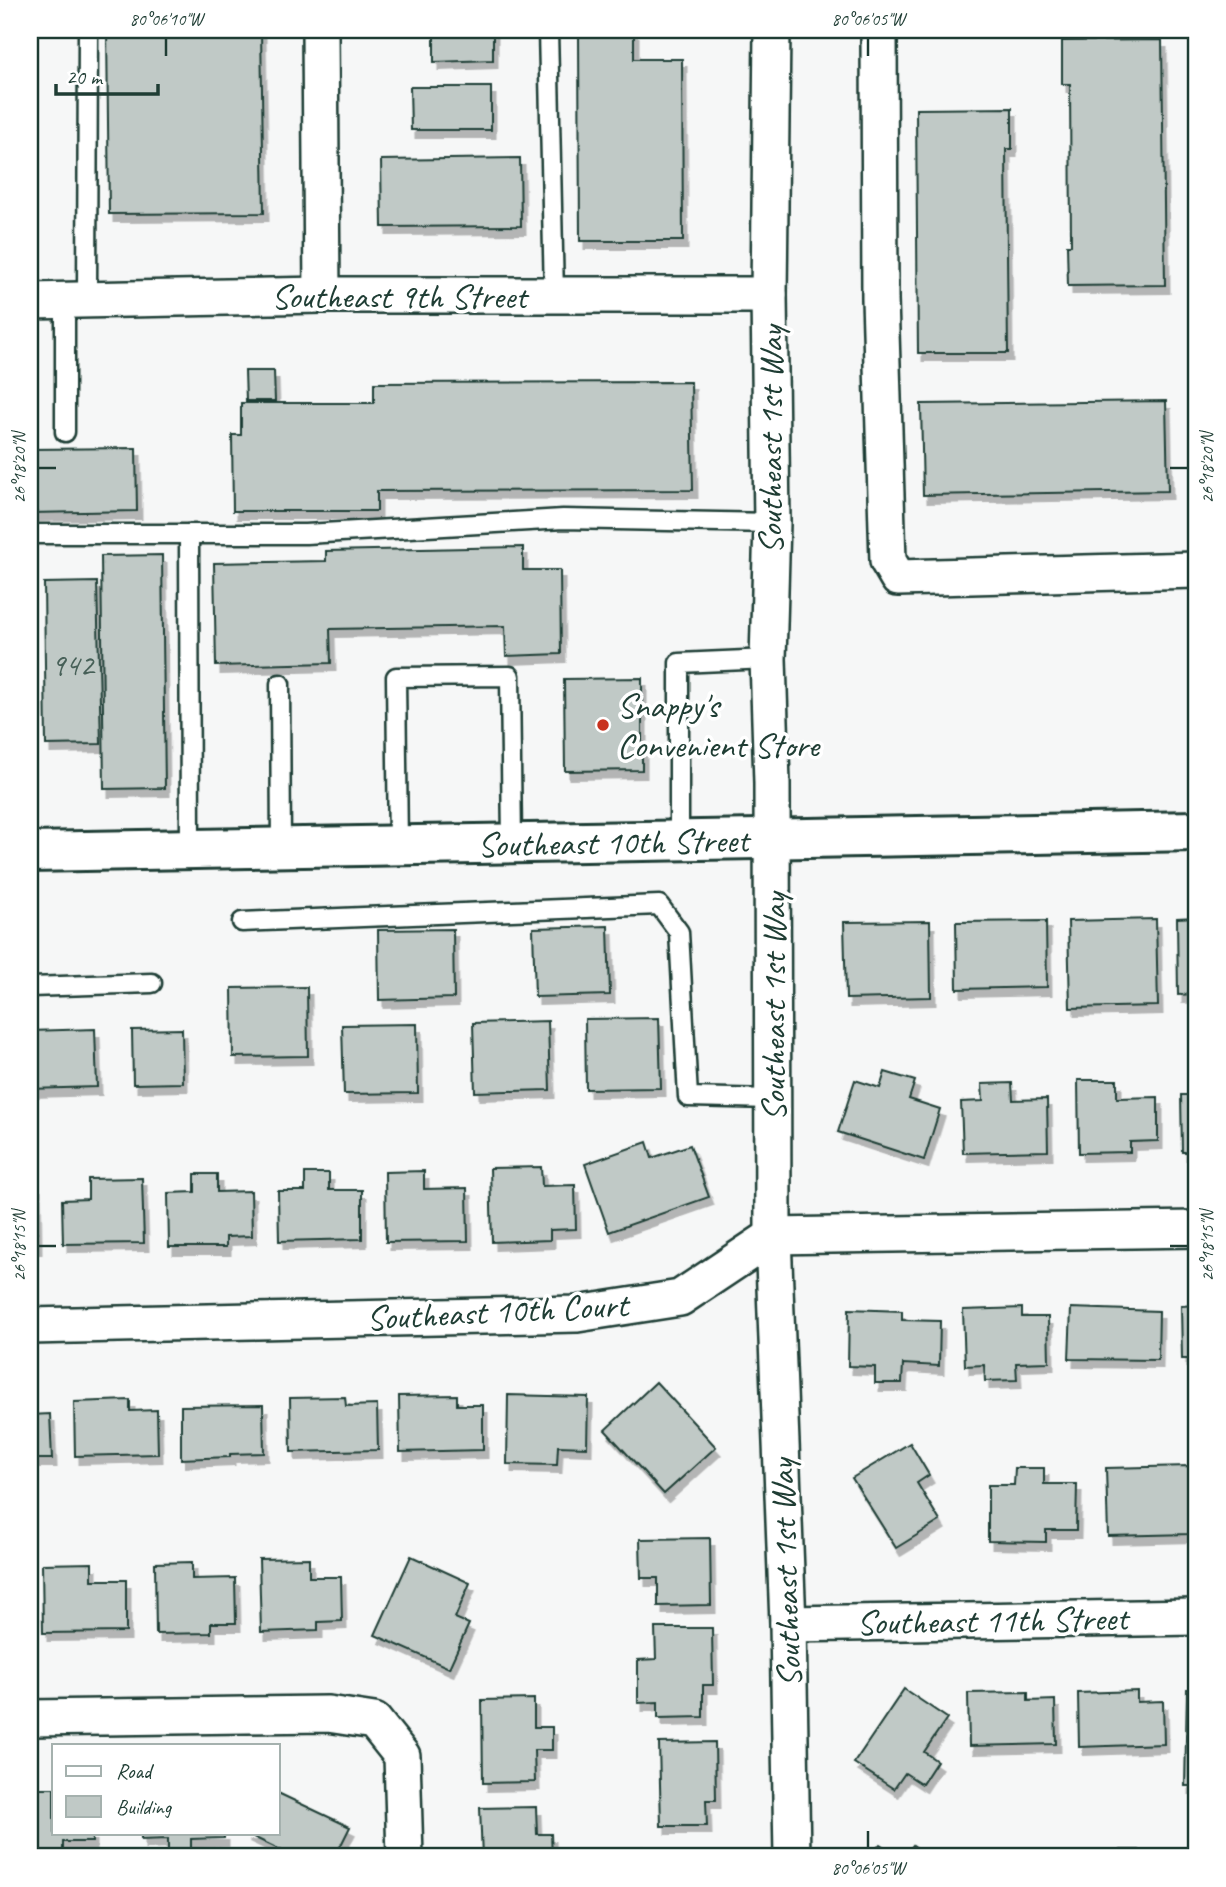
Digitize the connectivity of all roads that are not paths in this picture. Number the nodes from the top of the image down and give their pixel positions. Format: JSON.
{"nodes":[{"id":1,"x":88,"y":30,"type":"edge"},
{"id":2,"x":320,"y":30,"type":"edge"},
{"id":3,"x":548,"y":30,"type":"edge"},
{"id":4,"x":772,"y":30,"type":"edge"},
{"id":5,"x":879,"y":30,"type":"edge"},
{"id":6,"x":322,"y":295,"type":"junction"},
{"id":7,"x":554,"y":295,"type":"junction"},
{"id":8,"x":769,"y":295,"type":"junction"},
{"id":9,"x":76,"y":300,"type":"junction"},
{"id":10,"x":30,"y":301,"type":"edge"},
{"id":11,"x":65,"y":432,"type":"dead end"},
{"id":12,"x":772,"y":523,"type":"junction"},
{"id":13,"x":30,"y":534,"type":"edge"},
{"id":14,"x":189,"y":534,"type":"junction"},
{"id":15,"x":1196,"y":570,"type":"edge"},
{"id":16,"x":768,"y":659,"type":"junction"},
{"id":17,"x":280,"y":684,"type":"dead end"},
{"id":18,"x":1196,"y":831,"type":"edge"},
{"id":19,"x":772,"y":839,"type":"junction"},
{"id":20,"x":679,"y":841,"type":"junction"},
{"id":21,"x":512,"y":843,"type":"junction"},
{"id":22,"x":398,"y":845,"type":"junction"},
{"id":23,"x":281,"y":848,"type":"junction"},
{"id":24,"x":190,"y":849,"type":"junction"},
{"id":25,"x":30,"y":852,"type":"edge"},
{"id":26,"x":242,"y":922,"type":"dead end"},
{"id":27,"x":152,"y":983,"type":"dead end"},
{"id":28,"x":30,"y":987,"type":"edge"},
{"id":29,"x":773,"y":1099,"type":"junction"},
{"id":30,"x":1196,"y":1229,"type":"edge"},
{"id":31,"x":773,"y":1236,"type":"junction"},
{"id":32,"x":30,"y":1326,"type":"edge"},
{"id":33,"x":1196,"y":1617,"type":"edge"},
{"id":34,"x":788,"y":1624,"type":"junction"},
{"id":35,"x":30,"y":1718,"type":"edge"},
{"id":36,"x":405,"y":1857,"type":"edge"},
{"id":37,"x":792,"y":1857,"type":"edge"}],
"edges":[{"from":1,"to":9,"type":"lane"},
{"from":2,"to":6,"type":"street"},
{"from":3,"to":7,"type":"lane"},
{"from":4,"to":8,"type":"street","name":"Southeast 1st Way"},
{"from":5,"to":15,"type":"street"},
{"from":6,"to":7,"type":"street","name":"Southeast 9th Street"},
{"from":6,"to":9,"type":"street","name":"Southeast 9th Street"},
{"from":7,"to":8,"type":"street","name":"Southeast 9th Street"},
{"from":8,"to":12,"type":"street","name":"Southeast 1st Way"},
{"from":9,"to":10,"type":"street","name":"Southeast 9th Street"},
{"from":9,"to":11,"type":"lane"},
{"from":12,"to":14,"type":"lane"},
{"from":12,"to":16,"type":"street","name":"Southeast 1st Way"},
{"from":13,"to":14,"type":"lane"},
{"from":14,"to":24,"type":"lane"},
{"from":16,"to":19,"type":"street","name":"Southeast 1st Way"},
{"from":16,"to":20,"type":"lane"},
{"from":17,"to":23,"type":"lane"},
{"from":18,"to":19,"type":"main road","name":"Southeast 10th Street"},
{"from":19,"to":20,"type":"main road","name":"Southeast 10th Street"},
{"from":19,"to":29,"type":"street","name":"Southeast 1st Way"},
{"from":20,"to":21,"type":"main road","name":"Southeast 10th Street"},
{"from":21,"to":22,"type":"main road","name":"Southeast 10th Street"},
{"from":21,"to":22,"type":"lane"},
{"from":22,"to":23,"type":"main road","name":"Southeast 10th Street"},
{"from":23,"to":24,"type":"main road","name":"Southeast 10th Street"},
{"from":24,"to":25,"type":"main road","name":"Southeast 10th Street"},
{"from":26,"to":29,"type":"lane"},
{"from":27,"to":28,"type":"lane"},
{"from":29,"to":31,"type":"street","name":"Southeast 1st Way"},
{"from":30,"to":31,"type":"street"},
{"from":31,"to":32,"type":"street","name":"Southeast 10th Court"},
{"from":31,"to":34,"type":"street","name":"Southeast 1st Way"},
{"from":33,"to":34,"type":"street","name":"Southeast 11th Street"},
{"from":34,"to":37,"type":"street","name":"Southeast 1st Way"},
{"from":35,"to":36,"type":"street"}]}
